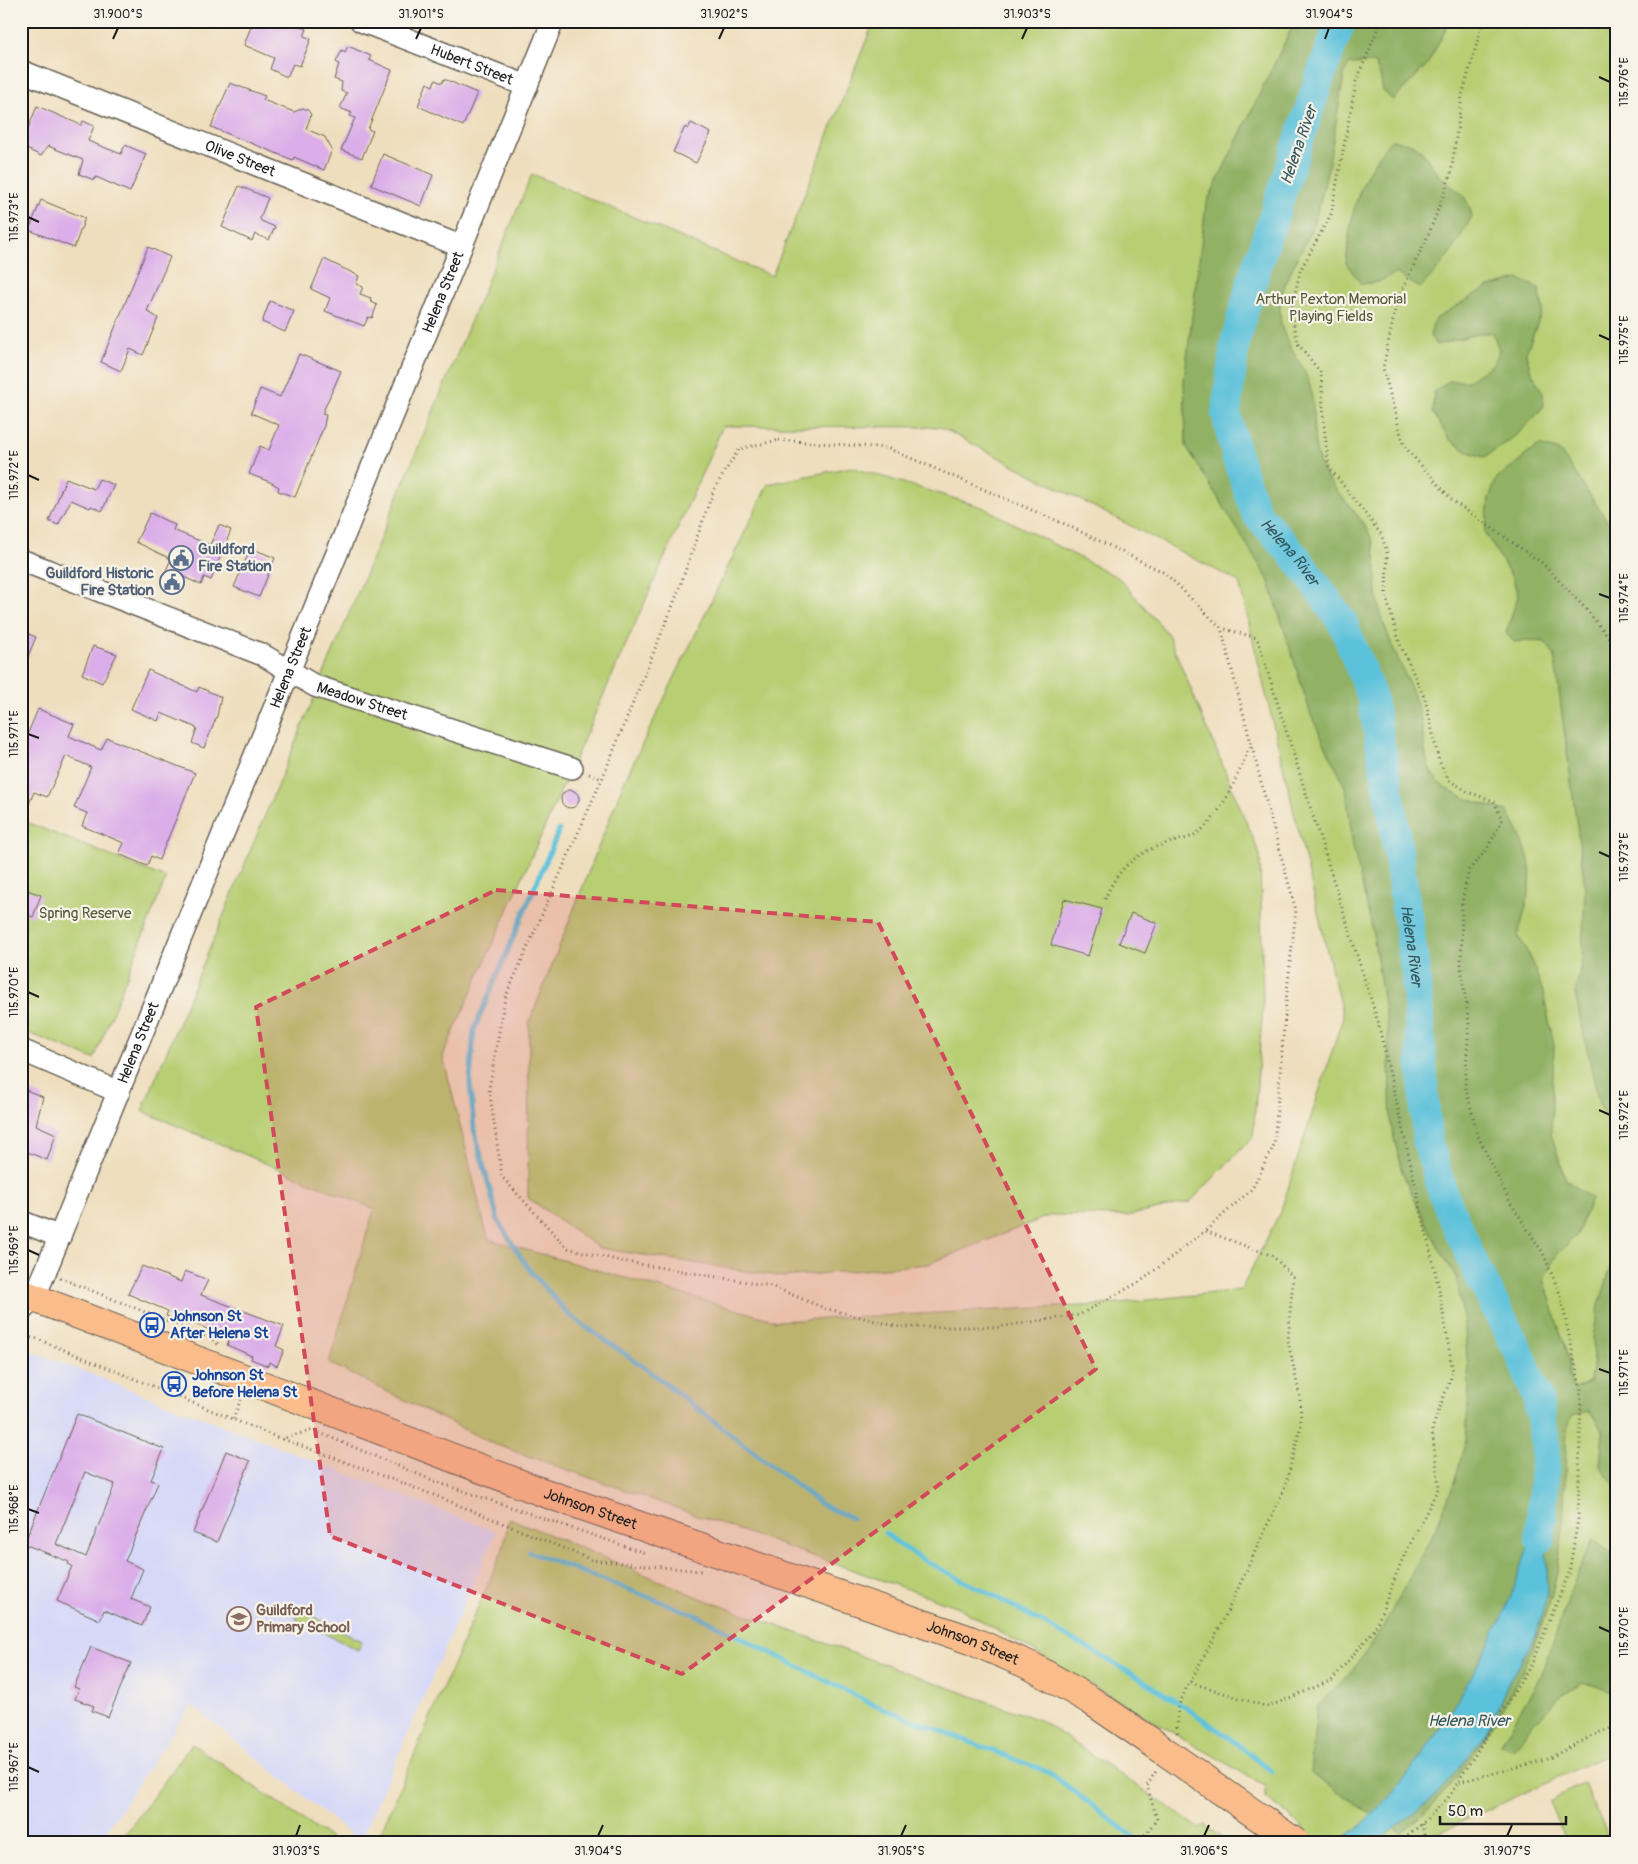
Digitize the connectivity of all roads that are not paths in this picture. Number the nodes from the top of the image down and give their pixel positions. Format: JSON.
{"nodes":[{"id":1,"x":361,"y":21,"type":"edge"},
{"id":2,"x":553,"y":21,"type":"edge"},
{"id":3,"x":21,"y":71,"type":"edge"},
{"id":4,"x":527,"y":86,"type":"junction"},
{"id":5,"x":460,"y":246,"type":"junction"},
{"id":6,"x":21,"y":560,"type":"edge"},
{"id":7,"x":290,"y":671,"type":"junction"},
{"id":8,"x":572,"y":768,"type":"dead end"},
{"id":9,"x":21,"y":1050,"type":"edge"},
{"id":10,"x":119,"y":1092,"type":"junction"},
{"id":11,"x":25,"y":1223,"type":"dead end"},
{"id":12,"x":60,"y":1237,"type":"junction"},
{"id":13,"x":26,"y":1301,"type":"edge"},
{"id":14,"x":1296,"y":1843,"type":"edge"}],
"edges":[{"from":1,"to":4,"type":"street","name":"Hubert Street"},
{"from":2,"to":4,"type":"street","name":"Helena Street"},
{"from":3,"to":5,"type":"street","name":"Olive Street"},
{"from":4,"to":5,"type":"street","name":"Helena Street"},
{"from":5,"to":7,"type":"street","name":"Helena Street"},
{"from":6,"to":7,"type":"street","name":"Meadow Street"},
{"from":7,"to":8,"type":"street","name":"Meadow Street"},
{"from":7,"to":10,"type":"street","name":"Helena Street"},
{"from":9,"to":10,"type":"street"},
{"from":10,"to":12,"type":"street","name":"Helena Street"},
{"from":11,"to":12,"type":"street"},
{"from":12,"to":13,"type":"street","name":"Helena Street"},
{"from":13,"to":14,"type":"highway","name":"Johnson Street","bridge":true}]}
